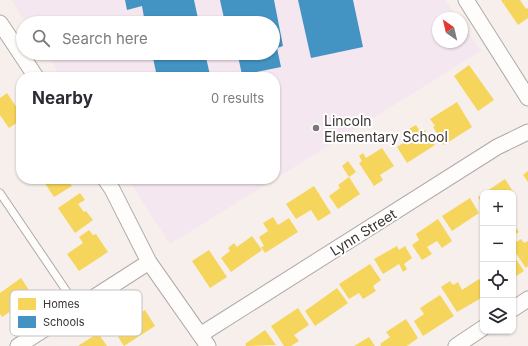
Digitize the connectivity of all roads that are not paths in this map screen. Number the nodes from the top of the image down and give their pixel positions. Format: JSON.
{"nodes":[{"id":1,"x":466,"y":0,"type":"edge"},
{"id":2,"x":0,"y":23,"type":"edge"},
{"id":3,"x":16,"y":47,"type":"edge"},
{"id":4,"x":25,"y":60,"type":"edge"},
{"id":5,"x":33,"y":72,"type":"edge"},
{"id":6,"x":528,"y":98,"type":"edge"},
{"id":7,"x":528,"y":132,"type":"edge"},
{"id":8,"x":108,"y":184,"type":"edge"},
{"id":9,"x":0,"y":193,"type":"edge"},
{"id":10,"x":149,"y":262,"type":"junction"},
{"id":11,"x":66,"y":290,"type":"edge"},
{"id":12,"x":106,"y":290,"type":"edge"},
{"id":13,"x":528,"y":299,"type":"edge"},
{"id":14,"x":516,"y":307,"type":"edge"},
{"id":15,"x":480,"y":330,"type":"edge"},
{"id":16,"x":34,"y":336,"type":"edge"},
{"id":17,"x":204,"y":341,"type":"edge"},
{"id":18,"x":18,"y":346,"type":"edge"},
{"id":19,"x":456,"y":346,"type":"edge"}],
"edges":[{"from":1,"to":6,"type":"street"},
{"from":2,"to":3,"type":"street"},
{"from":4,"to":5,"type":"street"},
{"from":7,"to":17,"type":"street","name":"Lynn Street"},
{"from":8,"to":10,"type":"street"},
{"from":9,"to":11,"type":"lane"},
{"from":10,"to":12,"type":"street"},
{"from":10,"to":17,"type":"street"},
{"from":13,"to":14,"type":"street"},
{"from":15,"to":19,"type":"street"},
{"from":16,"to":18,"type":"street"}]}
